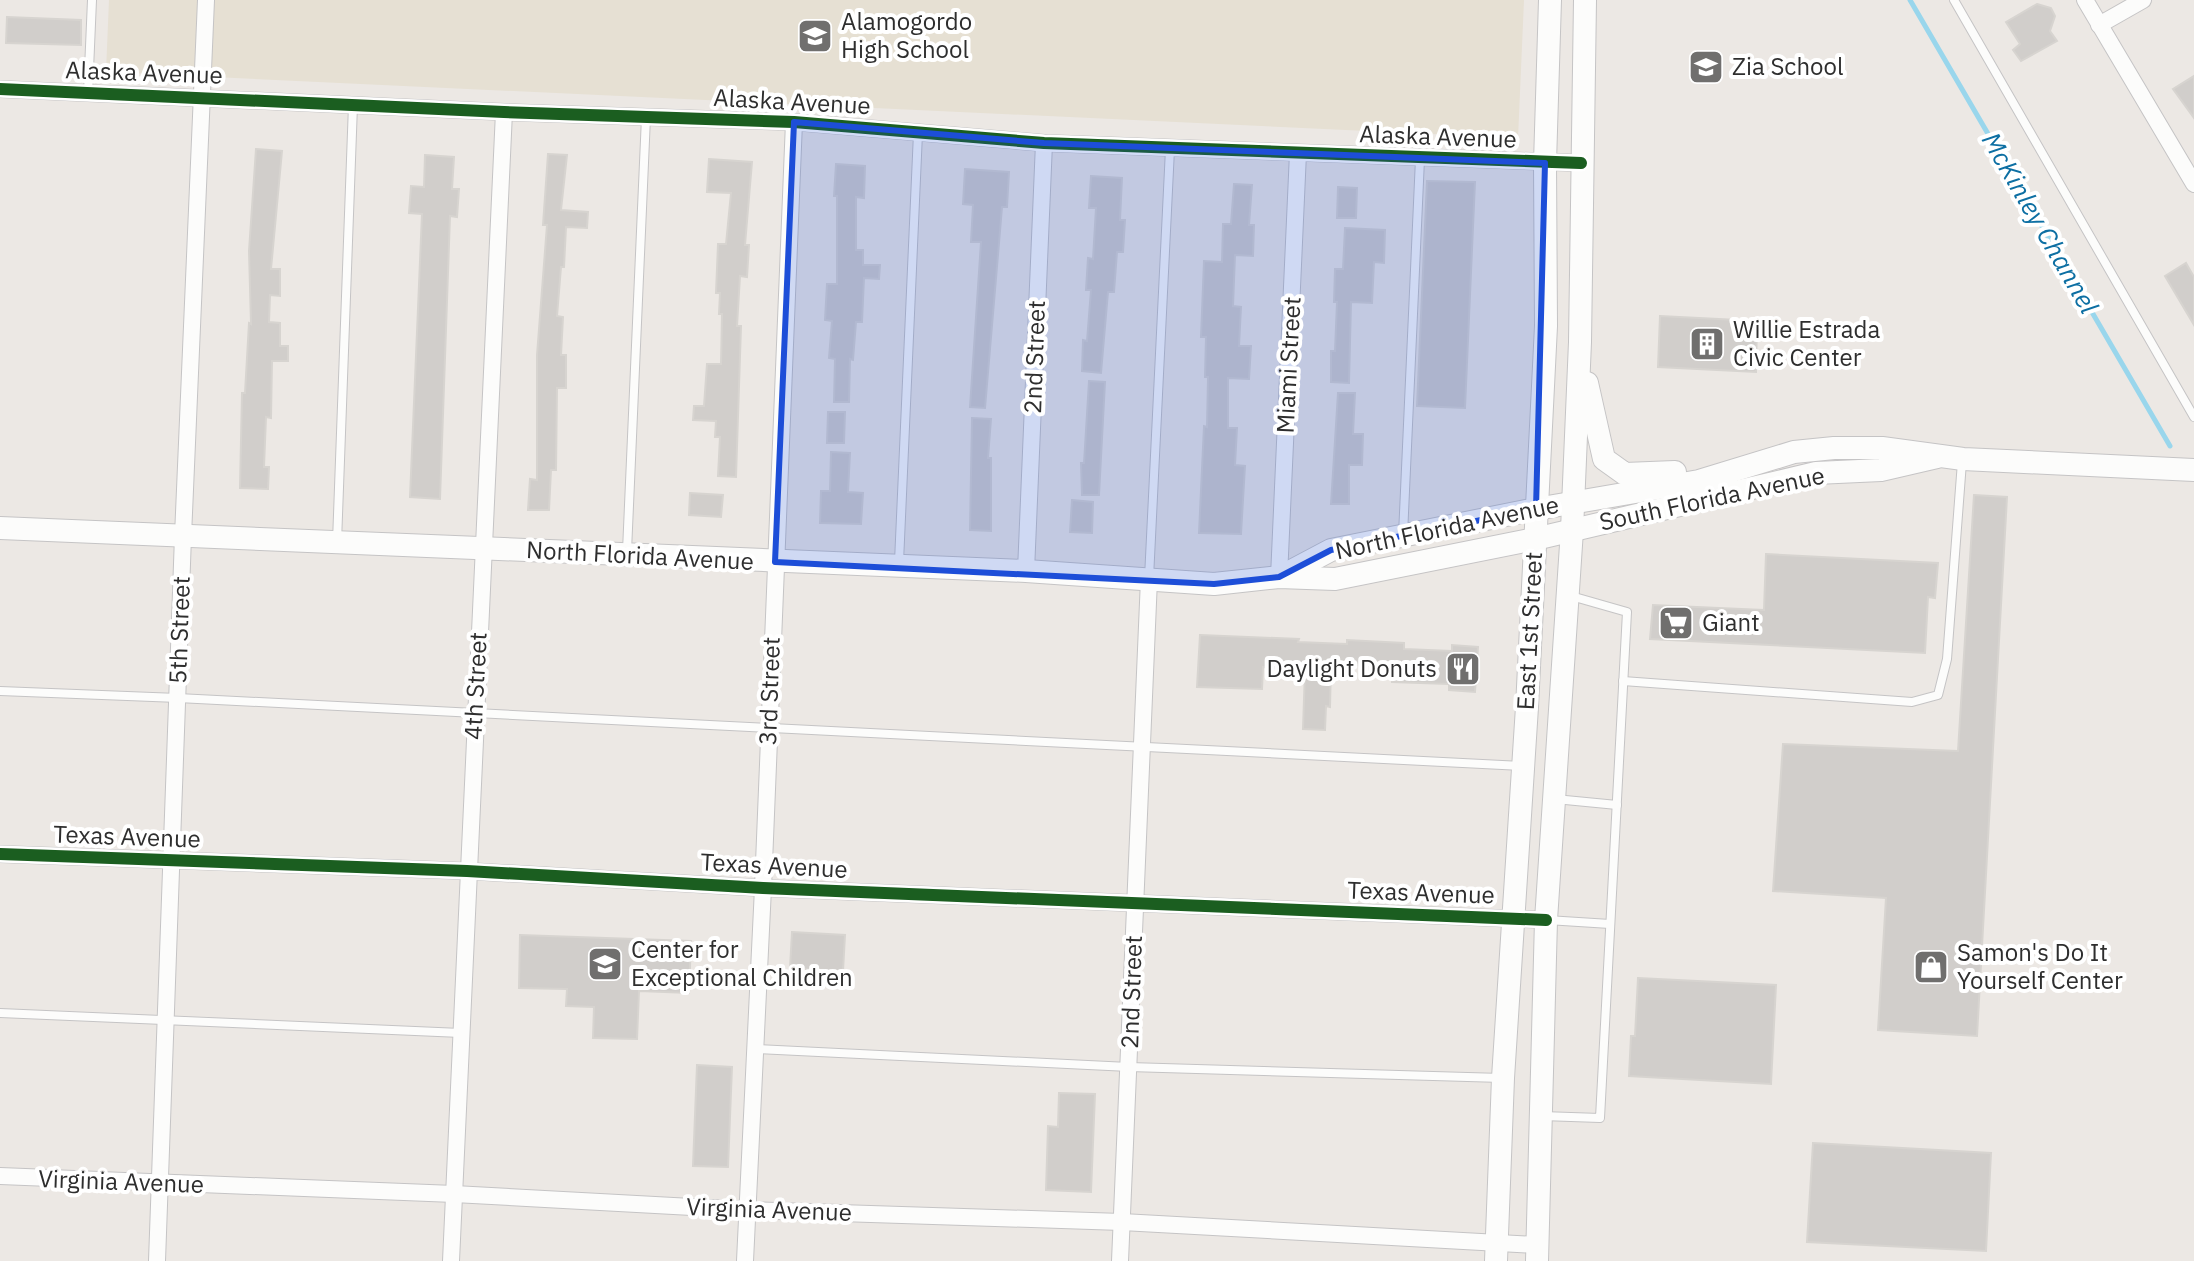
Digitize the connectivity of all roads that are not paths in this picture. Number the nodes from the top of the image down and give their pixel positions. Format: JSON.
{"nodes":[{"id":1,"x":92,"y":0,"type":"edge"},
{"id":2,"x":206,"y":0,"type":"edge"},
{"id":3,"x":1550,"y":0,"type":"edge"},
{"id":4,"x":1585,"y":0,"type":"edge"},
{"id":5,"x":1954,"y":0,"type":"edge"},
{"id":6,"x":2085,"y":0,"type":"edge"},
{"id":7,"x":2143,"y":0,"type":"edge"},
{"id":8,"x":2099,"y":25,"type":"junction"},
{"id":9,"x":0,"y":89,"type":"edge"},
{"id":10,"x":88,"y":93,"type":"junction"},
{"id":11,"x":203,"y":97,"type":"junction"},
{"id":12,"x":353,"y":105,"type":"junction"},
{"id":13,"x":504,"y":112,"type":"junction"},
{"id":14,"x":646,"y":117,"type":"junction"},
{"id":15,"x":794,"y":122,"type":"junction"},
{"id":16,"x":918,"y":133,"type":"junction"},
{"id":17,"x":1044,"y":143,"type":"junction"},
{"id":18,"x":1170,"y":149,"type":"junction"},
{"id":19,"x":1298,"y":153,"type":"junction"},
{"id":20,"x":1420,"y":159,"type":"junction"},
{"id":21,"x":1545,"y":163,"type":"junction"},
{"id":22,"x":1581,"y":163,"type":"junction"},
{"id":23,"x":2194,"y":184,"type":"edge"},
{"id":24,"x":1580,"y":342,"type":"junction"},
{"id":25,"x":2194,"y":417,"type":"edge"},
{"id":26,"x":1794,"y":452,"type":"junction"},
{"id":27,"x":1937,"y":457,"type":"junction"},
{"id":28,"x":1963,"y":459,"type":"junction"},
{"id":29,"x":2194,"y":470,"type":"edge"},
{"id":30,"x":1573,"y":502,"type":"junction"},
{"id":31,"x":1536,"y":509,"type":"junction"},
{"id":32,"x":0,"y":528,"type":"edge"},
{"id":33,"x":1572,"y":530,"type":"junction"},
{"id":34,"x":183,"y":536,"type":"junction"},
{"id":35,"x":1403,"y":536,"type":"junction"},
{"id":36,"x":1535,"y":539,"type":"junction"},
{"id":37,"x":337,"y":543,"type":"junction"},
{"id":38,"x":482,"y":549,"type":"junction"},
{"id":39,"x":627,"y":556,"type":"junction"},
{"id":40,"x":775,"y":562,"type":"junction"},
{"id":41,"x":898,"y":567,"type":"junction"},
{"id":42,"x":1026,"y":571,"type":"junction"},
{"id":43,"x":1279,"y":577,"type":"junction"},
{"id":44,"x":1149,"y":579,"type":"junction"},
{"id":45,"x":1568,"y":595,"type":"junction"},
{"id":46,"x":1623,"y":681,"type":"junction"},
{"id":47,"x":0,"y":691,"type":"edge"},
{"id":48,"x":178,"y":698,"type":"junction"},
{"id":49,"x":475,"y":713,"type":"junction"},
{"id":50,"x":769,"y":729,"type":"junction"},
{"id":51,"x":1142,"y":748,"type":"junction"},
{"id":52,"x":1523,"y":766,"type":"junction"},
{"id":53,"x":1554,"y":799,"type":"junction"},
{"id":54,"x":1617,"y":805,"type":"junction"},
{"id":55,"x":0,"y":854,"type":"edge"},
{"id":56,"x":173,"y":860,"type":"junction"},
{"id":57,"x":467,"y":871,"type":"junction"},
{"id":58,"x":763,"y":888,"type":"junction"},
{"id":59,"x":1136,"y":904,"type":"junction"},
{"id":60,"x":1514,"y":919,"type":"junction"},
{"id":61,"x":1546,"y":920,"type":"junction"},
{"id":62,"x":1610,"y":924,"type":"junction"},
{"id":63,"x":0,"y":1013,"type":"edge"},
{"id":64,"x":167,"y":1021,"type":"junction"},
{"id":65,"x":461,"y":1033,"type":"junction"},
{"id":66,"x":755,"y":1049,"type":"junction"},
{"id":67,"x":1129,"y":1067,"type":"junction"},
{"id":68,"x":1503,"y":1078,"type":"junction"},
{"id":69,"x":1541,"y":1116,"type":"junction"},
{"id":70,"x":0,"y":1176,"type":"edge"},
{"id":71,"x":160,"y":1184,"type":"junction"},
{"id":72,"x":454,"y":1194,"type":"junction"},
{"id":73,"x":747,"y":1210,"type":"junction"},
{"id":74,"x":1122,"y":1222,"type":"junction"},
{"id":75,"x":1496,"y":1252,"type":"edge"},
{"id":76,"x":1537,"y":1253,"type":"edge"},
{"id":77,"x":157,"y":1261,"type":"edge"},
{"id":78,"x":451,"y":1261,"type":"edge"},
{"id":79,"x":745,"y":1261,"type":"edge"},
{"id":80,"x":1120,"y":1261,"type":"edge"}],
"edges":[{"from":1,"to":10,"type":"lane"},
{"from":2,"to":11,"type":"street","name":"5th Street"},
{"from":3,"to":21,"type":"main road","name":"East 1st Street"},
{"from":4,"to":22,"type":"main road","name":"East 1st Street"},
{"from":5,"to":25,"type":"lane"},
{"from":6,"to":8,"type":"street"},
{"from":7,"to":8,"type":"street"},
{"from":8,"to":23,"type":"street"},
{"from":9,"to":10,"type":"street","name":"Alaska Avenue"},
{"from":10,"to":11,"type":"street","name":"Alaska Avenue"},
{"from":11,"to":12,"type":"street","name":"Alaska Avenue"},
{"from":11,"to":34,"type":"street","name":"5th Street"},
{"from":12,"to":13,"type":"street","name":"Alaska Avenue"},
{"from":12,"to":37,"type":"lane"},
{"from":13,"to":14,"type":"street","name":"Alaska Avenue"},
{"from":13,"to":38,"type":"street","name":"4th Street"},
{"from":14,"to":15,"type":"street","name":"Alaska Avenue"},
{"from":14,"to":39,"type":"lane"},
{"from":15,"to":16,"type":"street","name":"Alaska Avenue"},
{"from":15,"to":40,"type":"street","name":"3rd Street"},
{"from":16,"to":17,"type":"street","name":"Alaska Avenue"},
{"from":16,"to":41,"type":"lane"},
{"from":17,"to":18,"type":"street","name":"Alaska Avenue"},
{"from":17,"to":42,"type":"street","name":"2nd Street"},
{"from":18,"to":19,"type":"street","name":"Alaska Avenue"},
{"from":18,"to":44,"type":"lane"},
{"from":19,"to":20,"type":"street","name":"Alaska Avenue"},
{"from":19,"to":43,"type":"street","name":"Miami Street"},
{"from":20,"to":21,"type":"street","name":"Alaska Avenue"},
{"from":20,"to":35,"type":"lane"},
{"from":21,"to":22,"type":"street","name":"Alaska Avenue"},
{"from":21,"to":31,"type":"main road","name":"East 1st Street"},
{"from":22,"to":24,"type":"main road","name":"East 1st Street"},
{"from":24,"to":26,"type":"main road"},
{"from":24,"to":30,"type":"main road","name":"East 1st Street"},
{"from":26,"to":27,"type":"main road","name":"South Florida Avenue"},
{"from":26,"to":30,"type":"main road","name":"South Florida Avenue"},
{"from":27,"to":28,"type":"main road","name":"South Florida Avenue"},
{"from":27,"to":33,"type":"main road","name":"South Florida Avenue"},
{"from":28,"to":29,"type":"main road","name":"South Florida Avenue"},
{"from":28,"to":46,"type":"lane"},
{"from":30,"to":31,"type":"main road","name":"North Florida Avenue"},
{"from":30,"to":33,"type":"main road","name":"East 1st Street"},
{"from":31,"to":35,"type":"main road","name":"North Florida Avenue"},
{"from":31,"to":36,"type":"main road","name":"East 1st Street"},
{"from":32,"to":34,"type":"main road","name":"North Florida Avenue"},
{"from":33,"to":36,"type":"main road","name":"South Florida Avenue"},
{"from":33,"to":45,"type":"main road","name":"East 1st Street"},
{"from":34,"to":37,"type":"main road","name":"North Florida Avenue"},
{"from":34,"to":48,"type":"street","name":"5th Street"},
{"from":35,"to":43,"type":"main road","name":"North Florida Avenue"},
{"from":36,"to":43,"type":"main road","name":"North Florida Avenue"},
{"from":36,"to":52,"type":"main road","name":"East 1st Street"},
{"from":37,"to":38,"type":"main road","name":"North Florida Avenue"},
{"from":38,"to":39,"type":"main road","name":"North Florida Avenue"},
{"from":38,"to":49,"type":"street","name":"4th Street"},
{"from":39,"to":40,"type":"main road","name":"North Florida Avenue"},
{"from":40,"to":41,"type":"main road","name":"North Florida Avenue"},
{"from":40,"to":50,"type":"street","name":"3rd Street"},
{"from":41,"to":42,"type":"main road","name":"North Florida Avenue"},
{"from":42,"to":44,"type":"main road","name":"North Florida Avenue"},
{"from":43,"to":44,"type":"main road","name":"North Florida Avenue"},
{"from":44,"to":51,"type":"street","name":"2nd Street"},
{"from":45,"to":46,"type":"lane"},
{"from":45,"to":53,"type":"main road","name":"East 1st Street"},
{"from":46,"to":54,"type":"lane"},
{"from":47,"to":48,"type":"lane"},
{"from":48,"to":49,"type":"lane"},
{"from":48,"to":56,"type":"street","name":"5th Street"},
{"from":49,"to":50,"type":"lane"},
{"from":49,"to":57,"type":"street","name":"4th Street"},
{"from":50,"to":51,"type":"lane"},
{"from":50,"to":58,"type":"street","name":"3rd Street"},
{"from":51,"to":52,"type":"lane"},
{"from":51,"to":59,"type":"street","name":"2nd Street"},
{"from":52,"to":60,"type":"main road","name":"East 1st Street"},
{"from":53,"to":54,"type":"lane"},
{"from":53,"to":61,"type":"main road","name":"East 1st Street"},
{"from":54,"to":62,"type":"lane"},
{"from":55,"to":56,"type":"street","name":"Texas Avenue"},
{"from":56,"to":57,"type":"street","name":"Texas Avenue"},
{"from":56,"to":64,"type":"street","name":"5th Street"},
{"from":57,"to":58,"type":"street","name":"Texas Avenue"},
{"from":57,"to":65,"type":"street","name":"4th Street"},
{"from":58,"to":59,"type":"street","name":"Texas Avenue"},
{"from":58,"to":66,"type":"street","name":"3rd Street"},
{"from":59,"to":60,"type":"street","name":"Texas Avenue"},
{"from":59,"to":67,"type":"street","name":"2nd Street"},
{"from":60,"to":61,"type":"street","name":"Texas Avenue"},
{"from":60,"to":68,"type":"main road","name":"East 1st Street"},
{"from":61,"to":62,"type":"lane"},
{"from":61,"to":69,"type":"main road","name":"East 1st Street"},
{"from":62,"to":69,"type":"lane"},
{"from":63,"to":64,"type":"lane"},
{"from":64,"to":65,"type":"lane"},
{"from":64,"to":71,"type":"street","name":"5th Street"},
{"from":65,"to":72,"type":"street","name":"4th Street"},
{"from":66,"to":67,"type":"lane"},
{"from":66,"to":73,"type":"street","name":"3rd Street"},
{"from":67,"to":68,"type":"lane"},
{"from":67,"to":74,"type":"street","name":"2nd Street"},
{"from":68,"to":75,"type":"main road","name":"East 1st Street"},
{"from":69,"to":76,"type":"main road","name":"East 1st Street"},
{"from":70,"to":71,"type":"street","name":"Virginia Avenue"},
{"from":71,"to":72,"type":"street","name":"Virginia Avenue"},
{"from":71,"to":77,"type":"street","name":"5th Street"},
{"from":72,"to":73,"type":"street","name":"Virginia Avenue"},
{"from":72,"to":78,"type":"street","name":"4th Street"},
{"from":73,"to":74,"type":"street","name":"Virginia Avenue"},
{"from":73,"to":79,"type":"street","name":"3rd Street"},
{"from":74,"to":75,"type":"street","name":"Virginia Avenue"},
{"from":74,"to":80,"type":"street","name":"2nd Street"},
{"from":75,"to":76,"type":"street","name":"Virginia Avenue"}]}
